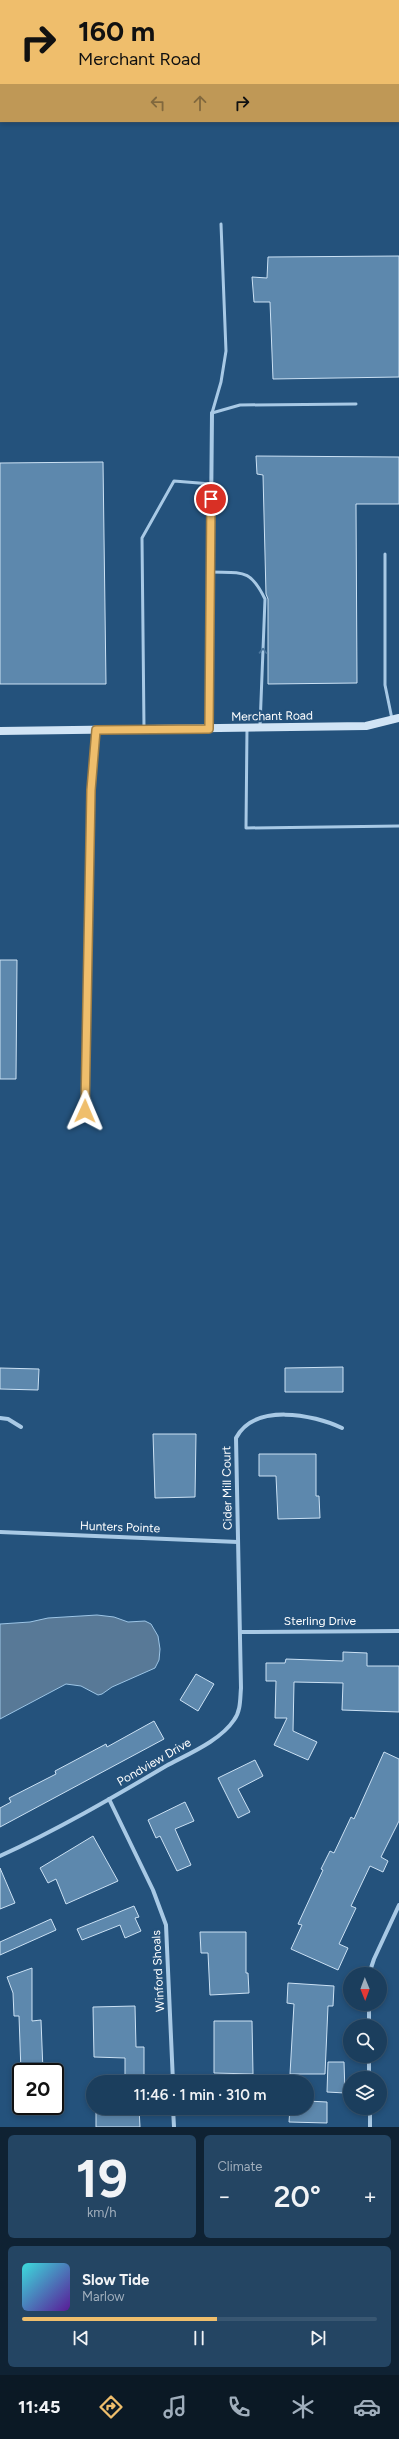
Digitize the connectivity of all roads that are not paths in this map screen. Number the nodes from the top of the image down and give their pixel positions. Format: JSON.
{"nodes":[{"id":1,"x":221,"y":224,"type":"dead end"},
{"id":2,"x":356,"y":404,"type":"dead end"},
{"id":3,"x":212,"y":413,"type":"junction"},
{"id":4,"x":211,"y":484,"type":"junction"},
{"id":5,"x":385,"y":554,"type":"dead end"},
{"id":6,"x":210,"y":572,"type":"junction"},
{"id":7,"x":395,"y":719,"type":"edge"},
{"id":8,"x":247,"y":728,"type":"junction"},
{"id":9,"x":260,"y":728,"type":"junction"},
{"id":10,"x":209,"y":729,"type":"junction"},
{"id":11,"x":0,"y":730,"type":"edge"},
{"id":12,"x":96,"y":730,"type":"junction"},
{"id":13,"x":144,"y":730,"type":"junction"},
{"id":14,"x":399,"y":826,"type":"edge"},
{"id":15,"x":85,"y":1111,"type":"dead end"},
{"id":16,"x":0,"y":1418,"type":"edge"},
{"id":17,"x":21,"y":1427,"type":"dead end"},
{"id":18,"x":342,"y":1428,"type":"dead end"},
{"id":19,"x":0,"y":1532,"type":"edge"},
{"id":20,"x":238,"y":1542,"type":"junction"},
{"id":21,"x":399,"y":1631,"type":"edge"},
{"id":22,"x":241,"y":1632,"type":"junction"},
{"id":23,"x":109,"y":1799,"type":"junction"},
{"id":24,"x":0,"y":1856,"type":"edge"},
{"id":25,"x":399,"y":1905,"type":"edge"},
{"id":26,"x":371,"y":1967,"type":"edge"},
{"id":27,"x":172,"y":2075,"type":"edge"},
{"id":28,"x":173,"y":2115,"type":"edge"},
{"id":29,"x":370,"y":2115,"type":"edge"},
{"id":30,"x":174,"y":2127,"type":"edge"},
{"id":31,"x":370,"y":2127,"type":"edge"}],
"edges":[{"from":1,"to":3,"type":"lane"},
{"from":2,"to":3,"type":"lane"},
{"from":3,"to":4,"type":"street"},
{"from":4,"to":6,"type":"street"},
{"from":4,"to":13,"type":"lane"},
{"from":5,"to":7,"type":"lane"},
{"from":9,"to":6,"type":"lane","one_way":true},
{"from":6,"to":10,"type":"street"},
{"from":7,"to":9,"type":"street","name":"Merchant Road"},
{"from":8,"to":9,"type":"street","name":"Merchant Road"},
{"from":8,"to":10,"type":"street","name":"Merchant Road"},
{"from":8,"to":14,"type":"lane"},
{"from":10,"to":13,"type":"street","name":"Merchant Road"},
{"from":11,"to":12,"type":"street","name":"Merchant Road"},
{"from":12,"to":13,"type":"street","name":"Merchant Road"},
{"from":12,"to":15,"type":"lane"},
{"from":16,"to":17,"type":"street"},
{"from":18,"to":20,"type":"street","name":"Cider Mill Court"},
{"from":19,"to":20,"type":"street","name":"Hunters Pointe"},
{"from":20,"to":22,"type":"street","name":"Cider Mill Court"},
{"from":21,"to":22,"type":"street","name":"Sterling Drive"},
{"from":22,"to":23,"type":"street","name":"Pondview Drive"},
{"from":23,"to":24,"type":"street","name":"Pondview Drive"},
{"from":23,"to":27,"type":"street","name":"Winford Shoals"},
{"from":25,"to":26,"type":"street"},
{"from":28,"to":30,"type":"street"},
{"from":29,"to":31,"type":"street"}]}
